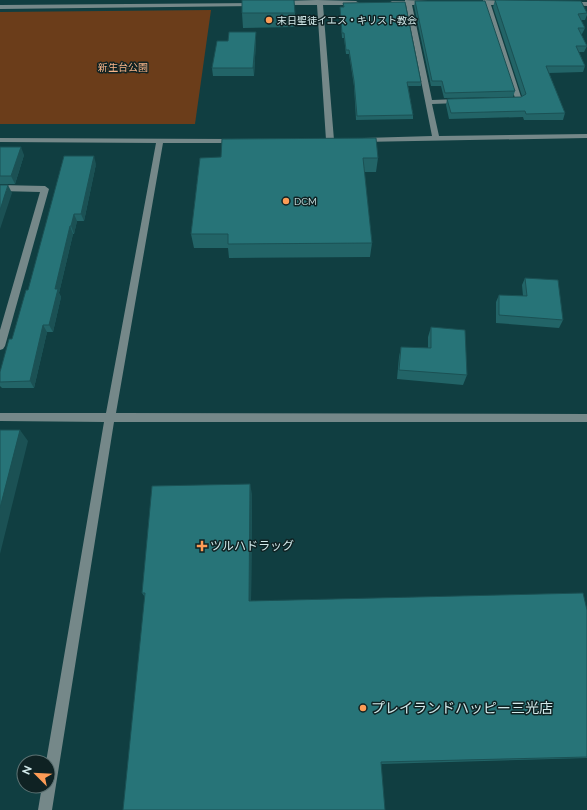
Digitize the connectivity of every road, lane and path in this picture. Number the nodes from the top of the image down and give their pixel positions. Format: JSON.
{"nodes":[{"id":1,"x":76,"y":0,"type":"edge"},
{"id":2,"x":408,"y":1,"type":"edge"},
{"id":3,"x":229,"y":2,"type":"edge"},
{"id":4,"x":320,"y":2,"type":"edge"},
{"id":5,"x":486,"y":2,"type":"edge"},
{"id":6,"x":150,"y":3,"type":"edge"},
{"id":7,"x":364,"y":3,"type":"edge"},
{"id":8,"x":386,"y":3,"type":"edge"},
{"id":9,"x":432,"y":3,"type":"edge"},
{"id":10,"x":463,"y":3,"type":"edge"},
{"id":11,"x":510,"y":3,"type":"edge"},
{"id":12,"x":259,"y":4,"type":"edge"},
{"id":13,"x":274,"y":4,"type":"edge"},
{"id":14,"x":564,"y":4,"type":"edge"},
{"id":15,"x":587,"y":4,"type":"edge"},
{"id":16,"x":0,"y":7,"type":"edge"},
{"id":17,"x":74,"y":7,"type":"junction"},
{"id":18,"x":467,"y":101,"type":"edge"},
{"id":19,"x":504,"y":101,"type":"edge"},
{"id":20,"x":429,"y":102,"type":"junction"},
{"id":21,"x":587,"y":136,"type":"edge"},
{"id":22,"x":436,"y":139,"type":"junction"},
{"id":23,"x":0,"y":140,"type":"edge"},
{"id":24,"x":330,"y":140,"type":"edge"},
{"id":25,"x":352,"y":140,"type":"edge"},
{"id":26,"x":160,"y":141,"type":"junction"},
{"id":27,"x":245,"y":141,"type":"edge"},
{"id":28,"x":0,"y":188,"type":"edge"},
{"id":29,"x":0,"y":346,"type":"edge"},
{"id":30,"x":0,"y":417,"type":"edge"},
{"id":31,"x":110,"y":418,"type":"junction"},
{"id":32,"x":587,"y":418,"type":"edge"},
{"id":33,"x":44,"y":810,"type":"edge"}],
"edges":[{"from":1,"to":17,"type":"street"},
{"from":2,"to":8,"type":"street"},
{"from":2,"to":9,"type":"street"},
{"from":2,"to":20,"type":"street"},
{"from":3,"to":6,"type":"street"},
{"from":3,"to":12,"type":"street"},
{"from":4,"to":7,"type":"street"},
{"from":4,"to":13,"type":"street"},
{"from":4,"to":24,"type":"street"},
{"from":5,"to":10,"type":"street"},
{"from":5,"to":11,"type":"street"},
{"from":5,"to":19,"type":"street"},
{"from":6,"to":17,"type":"street"},
{"from":14,"to":15,"type":"street"},
{"from":16,"to":17,"type":"street"},
{"from":18,"to":20,"type":"street"},
{"from":20,"to":22,"type":"street"},
{"from":21,"to":22,"type":"street"},
{"from":22,"to":25,"type":"street"},
{"from":23,"to":26,"type":"street"},
{"from":26,"to":27,"type":"street"},
{"from":26,"to":31,"type":"street"},
{"from":28,"to":29,"type":"street"},
{"from":30,"to":31,"type":"street"},
{"from":31,"to":32,"type":"street"},
{"from":31,"to":33,"type":"street"}]}
